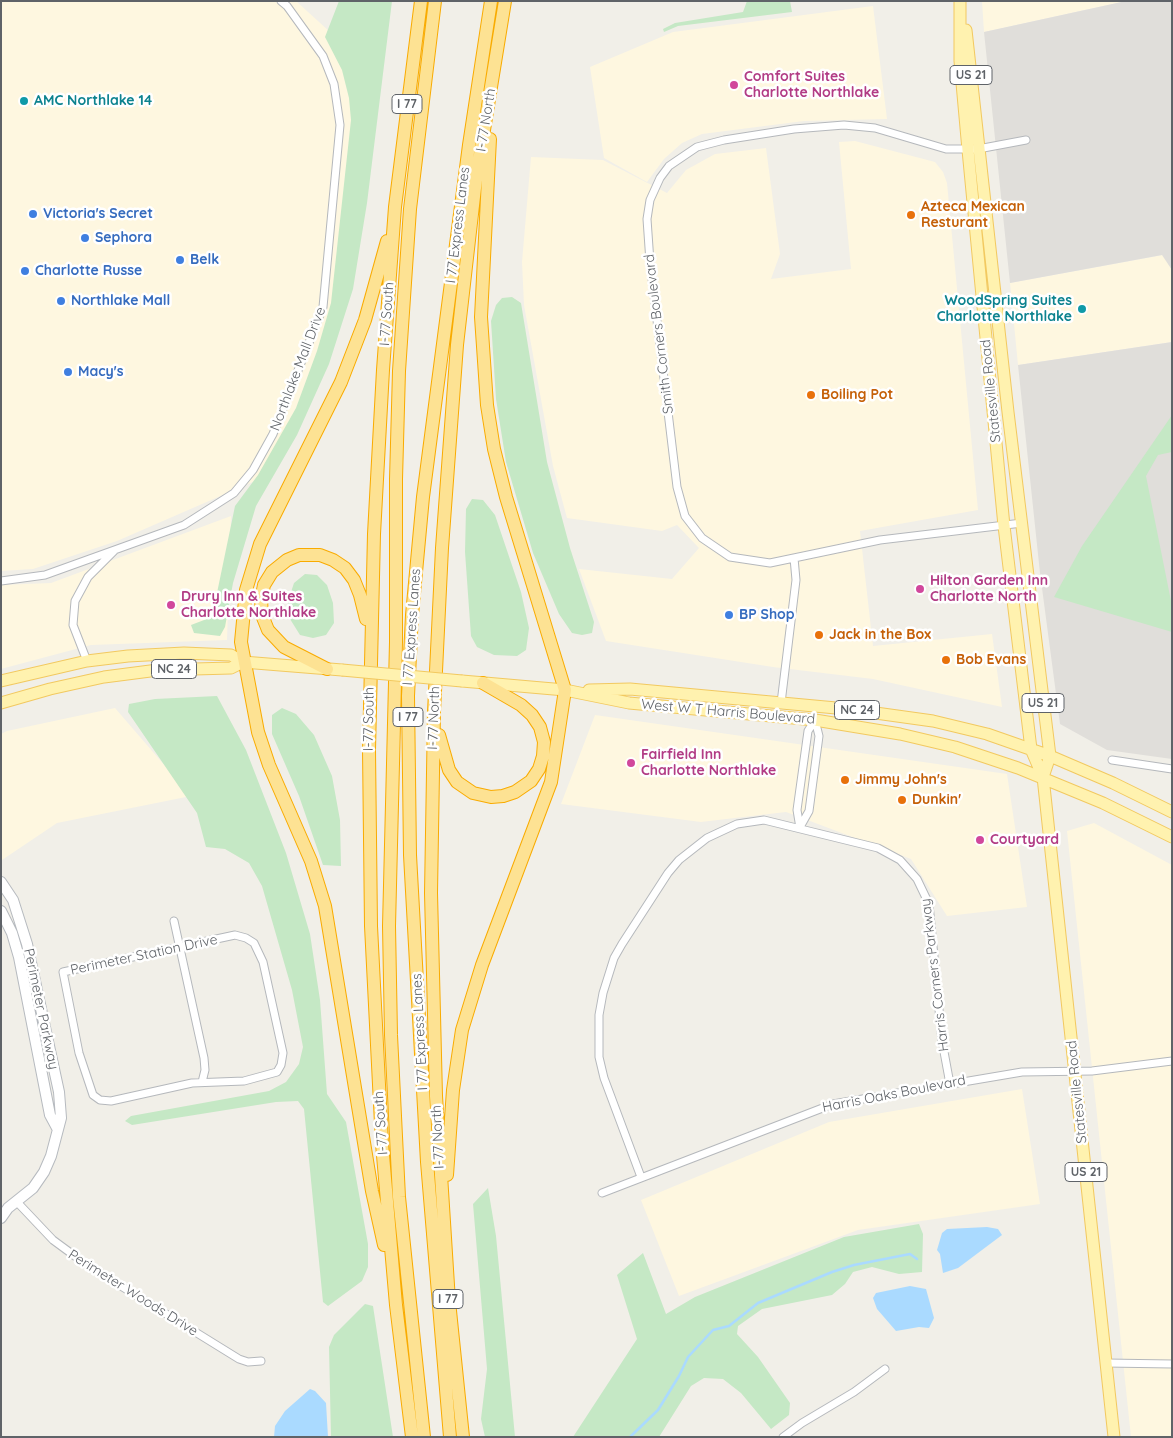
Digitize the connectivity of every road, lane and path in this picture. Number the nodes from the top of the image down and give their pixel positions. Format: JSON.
{"nodes":[{"id":1,"x":280,"y":1,"type":"edge"},
{"id":2,"x":421,"y":1,"type":"edge"},
{"id":3,"x":435,"y":1,"type":"edge"},
{"id":4,"x":491,"y":1,"type":"edge"},
{"id":5,"x":505,"y":1,"type":"edge"},
{"id":6,"x":961,"y":1,"type":"edge"},
{"id":7,"x":494,"y":66,"type":"junction"},
{"id":8,"x":1026,"y":140,"type":"dead end"},
{"id":9,"x":973,"y":149,"type":"junction"},
{"id":10,"x":395,"y":207,"type":"junction"},
{"id":11,"x":992,"y":402,"type":"junction"},
{"id":12,"x":994,"y":418,"type":"junction"},
{"id":13,"x":1011,"y":435,"type":"junction"},
{"id":14,"x":1014,"y":464,"type":"junction"},
{"id":15,"x":1022,"y":523,"type":"junction"},
{"id":16,"x":1004,"y":526,"type":"junction"},
{"id":17,"x":116,"y":549,"type":"junction"},
{"id":18,"x":794,"y":558,"type":"junction"},
{"id":19,"x":1,"y":581,"type":"edge"},
{"id":20,"x":370,"y":642,"type":"junction"},
{"id":21,"x":87,"y":661,"type":"junction"},
{"id":22,"x":244,"y":662,"type":"junction"},
{"id":23,"x":327,"y":669,"type":"junction"},
{"id":24,"x":3,"y":680,"type":"edge"},
{"id":25,"x":483,"y":683,"type":"junction"},
{"id":26,"x":565,"y":690,"type":"junction"},
{"id":27,"x":1,"y":703,"type":"edge"},
{"id":28,"x":780,"y":703,"type":"junction"},
{"id":29,"x":434,"y":712,"type":"junction"},
{"id":30,"x":815,"y":720,"type":"junction"},
{"id":31,"x":1031,"y":749,"type":"junction"},
{"id":32,"x":1050,"y":756,"type":"junction"},
{"id":33,"x":1112,"y":760,"type":"dead end"},
{"id":34,"x":1172,"y":770,"type":"edge"},
{"id":35,"x":1043,"y":777,"type":"junction"},
{"id":36,"x":1172,"y":812,"type":"edge"},
{"id":37,"x":800,"y":828,"type":"junction"},
{"id":38,"x":1172,"y":836,"type":"edge"},
{"id":39,"x":1,"y":882,"type":"edge"},
{"id":40,"x":1,"y":912,"type":"edge"},
{"id":41,"x":174,"y":921,"type":"dead end"},
{"id":42,"x":180,"y":947,"type":"junction"},
{"id":43,"x":1172,"y":1061,"type":"edge"},
{"id":44,"x":1076,"y":1071,"type":"junction"},
{"id":45,"x":202,"y":1082,"type":"junction"},
{"id":46,"x":950,"y":1084,"type":"junction"},
{"id":47,"x":56,"y":1128,"type":"junction"},
{"id":48,"x":641,"y":1177,"type":"junction"},
{"id":49,"x":602,"y":1193,"type":"dead end"},
{"id":50,"x":9,"y":1206,"type":"edge"},
{"id":51,"x":1,"y":1218,"type":"edge"},
{"id":52,"x":443,"y":1232,"type":"junction"},
{"id":53,"x":396,"y":1305,"type":"junction"},
{"id":54,"x":261,"y":1361,"type":"dead end"},
{"id":55,"x":1106,"y":1363,"type":"junction"},
{"id":56,"x":1172,"y":1364,"type":"edge"},
{"id":57,"x":885,"y":1369,"type":"dead end"},
{"id":58,"x":412,"y":1437,"type":"edge"},
{"id":59,"x":424,"y":1437,"type":"edge"},
{"id":60,"x":450,"y":1437,"type":"edge"},
{"id":61,"x":463,"y":1437,"type":"edge"},
{"id":62,"x":783,"y":1437,"type":"edge"},
{"id":63,"x":1114,"y":1437,"type":"edge"}],
"edges":[{"from":1,"to":17,"type":"street","name":"Northlake Mall Drive"},
{"from":2,"to":10,"type":"highway","name":"I-77 South","number":"I 77"},
{"from":3,"to":59,"type":"highway","name":"I 77 Express Lanes","number":"I 77"},
{"from":4,"to":60,"type":"highway","name":"I 77 Express Lanes","number":"I 77"},
{"from":5,"to":7,"type":"highway","name":"I-77 North","number":"I 77"},
{"from":6,"to":9,"type":"main road","name":"Statesville Road","number":"US 21"},
{"from":7,"to":26,"type":"highway"},
{"from":7,"to":29,"type":"highway","name":"I-77 North","number":"I 77"},
{"from":8,"to":9,"type":"street","name":"Smith Corners Boulevard"},
{"from":9,"to":11,"type":"main road","name":"Statesville Road","number":"US 21"},
{"from":9,"to":13,"type":"main road","name":"Statesville Road","number":"US 21"},
{"from":9,"to":18,"type":"street","name":"Smith Corners Boulevard"},
{"from":10,"to":20,"type":"highway","name":"I-77 South","number":"I 77"},
{"from":10,"to":22,"type":"highway"},
{"from":11,"to":12,"type":"main road","name":"Statesville Road","number":"US 21"},
{"from":11,"to":13,"type":"main road"},
{"from":12,"to":14,"type":"main road"},
{"from":12,"to":16,"type":"main road","name":"Statesville Road","number":"US 21"},
{"from":13,"to":14,"type":"main road","name":"Statesville Road","number":"US 21"},
{"from":14,"to":15,"type":"main road","name":"Statesville Road","number":"US 21"},
{"from":15,"to":16,"type":"street","name":"Smith Corners Boulevard"},
{"from":15,"to":32,"type":"main road","name":"Statesville Road","number":"US 21"},
{"from":16,"to":18,"type":"street","name":"Smith Corners Boulevard"},
{"from":16,"to":31,"type":"main road","name":"Statesville Road","number":"US 21"},
{"from":17,"to":19,"type":"street","name":"Northlake Mall Drive"},
{"from":17,"to":21,"type":"street"},
{"from":18,"to":28,"type":"street"},
{"from":20,"to":23,"type":"highway"},
{"from":20,"to":53,"type":"highway","name":"I-77 South","number":"I 77"},
{"from":21,"to":22,"type":"main road","name":"West W T Harris Boulevard","number":"NC 24"},
{"from":21,"to":24,"type":"main road","name":"West W T Harris Boulevard","number":"NC 24"},
{"from":22,"to":23,"type":"main road","name":"West W T Harris Boulevard","number":"NC 24"},
{"from":22,"to":27,"type":"main road","name":"West W T Harris Boulevard","number":"NC 24"},
{"from":22,"to":53,"type":"highway"},
{"from":23,"to":25,"type":"main road","name":"West W T Harris Boulevard","number":"NC 24","bridge":true},
{"from":25,"to":26,"type":"main road","name":"West W T Harris Boulevard","number":"NC 24"},
{"from":25,"to":29,"type":"highway"},
{"from":26,"to":28,"type":"main road","name":"West W T Harris Boulevard","number":"NC 24"},
{"from":26,"to":30,"type":"main road","name":"West W T Harris Boulevard","number":"NC 24"},
{"from":26,"to":52,"type":"highway"},
{"from":28,"to":31,"type":"main road","name":"West W T Harris Boulevard","number":"NC 24"},
{"from":29,"to":52,"type":"highway","name":"I-77 North","number":"I 77"},
{"from":30,"to":35,"type":"main road","name":"West W T Harris Boulevard","number":"NC 24"},
{"from":30,"to":37,"type":"street"},
{"from":30,"to":37,"type":"street"},
{"from":31,"to":32,"type":"main road","name":"West W T Harris Boulevard","number":"NC 24"},
{"from":31,"to":35,"type":"main road","name":"Statesville Road","number":"US 21"},
{"from":32,"to":35,"type":"main road","name":"Statesville Road","number":"US 21"},
{"from":32,"to":36,"type":"main road","name":"West W T Harris Boulevard","number":"NC 24"},
{"from":33,"to":34,"type":"street"},
{"from":35,"to":38,"type":"main road","name":"West W T Harris Boulevard","number":"NC 24"},
{"from":35,"to":44,"type":"main road","name":"Statesville Road","number":"US 21"},
{"from":37,"to":46,"type":"street","name":"Harris Corners Parkway"},
{"from":37,"to":48,"type":"street","name":"Harris Corners Parkway"},
{"from":39,"to":47,"type":"street","name":"Perimeter Parkway"},
{"from":40,"to":47,"type":"street","name":"Perimeter Parkway"},
{"from":41,"to":42,"type":"street"},
{"from":42,"to":45,"type":"street"},
{"from":42,"to":45,"type":"street","name":"Perimeter Station Drive"},
{"from":42,"to":45,"type":"street","name":"Perimeter Station Drive"},
{"from":43,"to":44,"type":"street","name":"Harris Oaks Boulevard"},
{"from":44,"to":46,"type":"street","name":"Harris Oaks Boulevard"},
{"from":44,"to":55,"type":"main road","name":"Statesville Road","number":"US 21"},
{"from":46,"to":48,"type":"street","name":"Harris Oaks Boulevard"},
{"from":47,"to":50,"type":"street","name":"Perimeter Parkway"},
{"from":48,"to":49,"type":"street","name":"Harris Oaks Boulevard"},
{"from":50,"to":51,"type":"street","name":"Perimeter Parkway"},
{"from":50,"to":54,"type":"street","name":"Perimeter Woods Drive"},
{"from":52,"to":61,"type":"highway","name":"I-77 North","number":"I 77"},
{"from":53,"to":58,"type":"highway","name":"I-77 South","number":"I 77"},
{"from":55,"to":56,"type":"street"},
{"from":55,"to":63,"type":"main road","name":"Statesville Road","number":"US 21"},
{"from":57,"to":62,"type":"street"}]}
